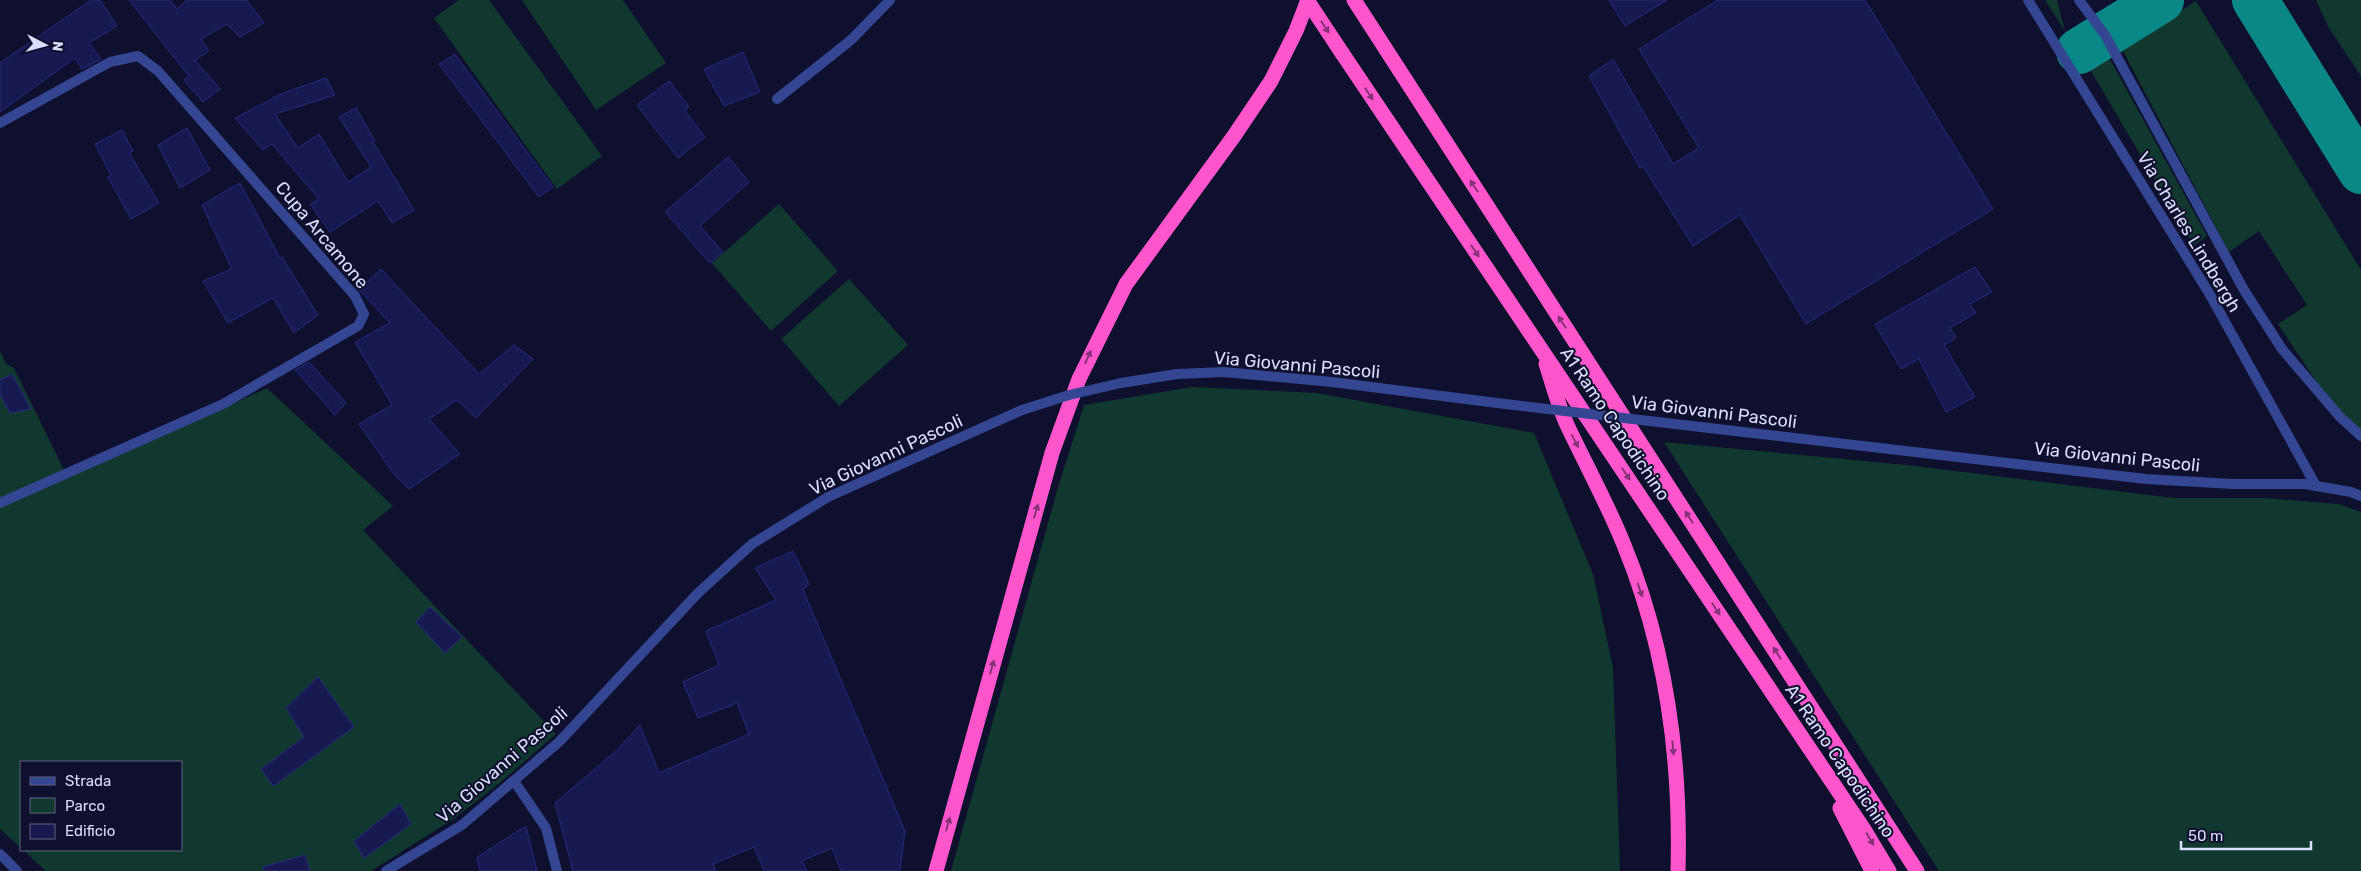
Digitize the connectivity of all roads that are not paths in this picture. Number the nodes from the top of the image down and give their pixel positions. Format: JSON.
{"nodes":[{"id":1,"x":890,"y":0,"type":"edge"},
{"id":2,"x":1308,"y":0,"type":"edge"},
{"id":3,"x":2028,"y":0,"type":"edge"},
{"id":4,"x":2079,"y":0,"type":"edge"},
{"id":5,"x":1355,"y":2,"type":"edge"},
{"id":6,"x":777,"y":99,"type":"dead end"},
{"id":7,"x":0,"y":123,"type":"edge"},
{"id":8,"x":1540,"y":346,"type":"junction"},
{"id":9,"x":2361,"y":436,"type":"edge"},
{"id":10,"x":2316,"y":486,"type":"junction"},
{"id":11,"x":2361,"y":496,"type":"edge"},
{"id":12,"x":0,"y":503,"type":"edge"},
{"id":13,"x":1813,"y":755,"type":"junction"},
{"id":14,"x":514,"y":781,"type":"junction"},
{"id":15,"x":0,"y":854,"type":"edge"},
{"id":16,"x":16,"y":871,"type":"edge"},
{"id":17,"x":386,"y":871,"type":"edge"},
{"id":18,"x":557,"y":871,"type":"edge"},
{"id":19,"x":936,"y":871,"type":"edge"},
{"id":20,"x":1678,"y":871,"type":"edge"},
{"id":21,"x":1872,"y":871,"type":"edge"},
{"id":22,"x":1890,"y":871,"type":"edge"},
{"id":23,"x":1917,"y":871,"type":"edge"}],
"edges":[{"from":1,"to":6,"type":"street"},
{"from":2,"to":8,"type":"highway","name":"A1 Ramo Capodichino","one_way":true,"bridge":true},
{"from":19,"to":2,"type":"highway","one_way":true},
{"from":3,"to":10,"type":"street","name":"Via Charles Lindbergh"},
{"from":4,"to":9,"type":"street"},
{"from":23,"to":5,"type":"highway","name":"A1 Ramo Capodichino","one_way":true},
{"from":7,"to":12,"type":"street","name":"Cupa Arcamone"},
{"from":8,"to":13,"type":"highway","name":"A1 Ramo Capodichino","one_way":true},
{"from":8,"to":20,"type":"highway","one_way":true},
{"from":10,"to":11,"type":"street","name":"Via Giovanni Pascoli"},
{"from":10,"to":14,"type":"street","name":"Via Giovanni Pascoli","bridge":true},
{"from":13,"to":21,"type":"highway"},
{"from":13,"to":22,"type":"highway","name":"A1 Ramo Capodichino","one_way":true},
{"from":14,"to":17,"type":"street","name":"Via Giovanni Pascoli"},
{"from":14,"to":18,"type":"street"},
{"from":15,"to":16,"type":"street"}]}
